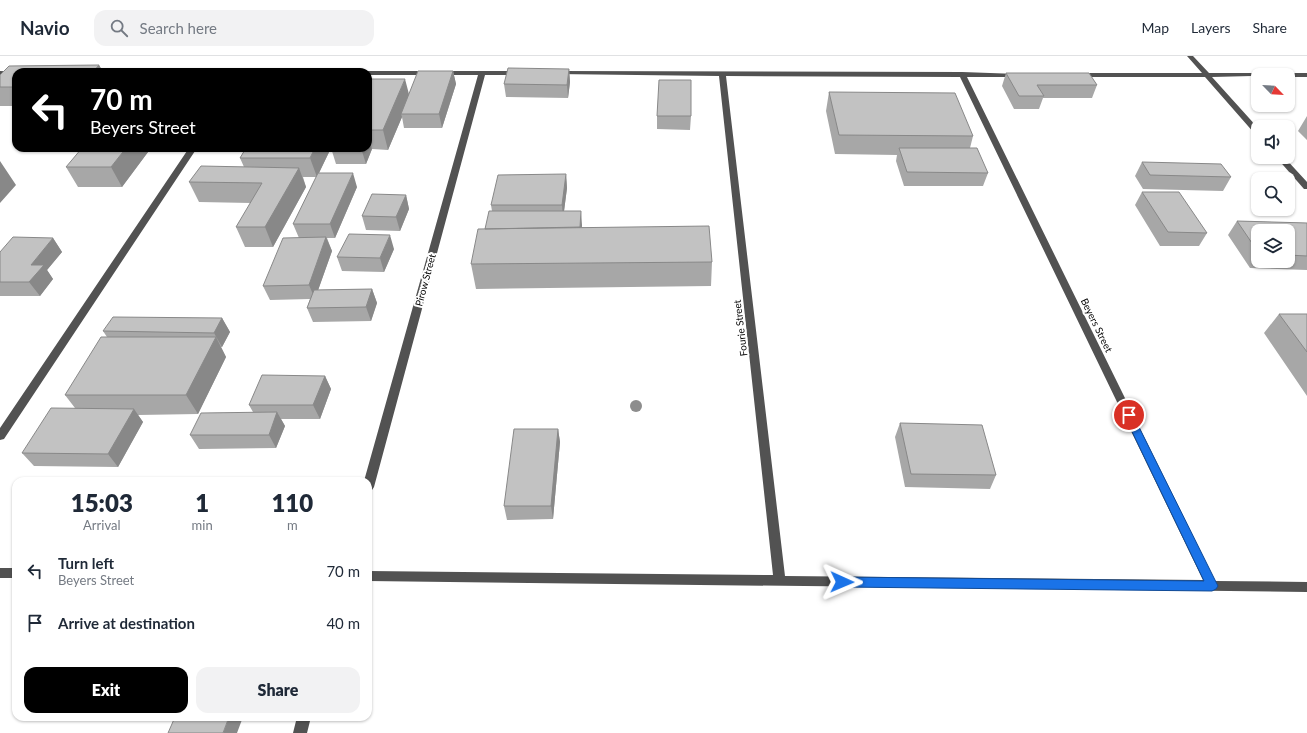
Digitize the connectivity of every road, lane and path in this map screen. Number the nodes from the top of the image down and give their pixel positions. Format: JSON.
{"nodes":[{"id":1,"x":1190,"y":56,"type":"edge"},
{"id":2,"x":0,"y":73,"type":"edge"},
{"id":3,"x":12,"y":73,"type":"edge"},
{"id":4,"x":530,"y":73,"type":"edge"},
{"id":5,"x":546,"y":73,"type":"edge"},
{"id":6,"x":722,"y":73,"type":"junction"},
{"id":7,"x":372,"y":74,"type":"edge"},
{"id":8,"x":482,"y":74,"type":"junction"},
{"id":9,"x":962,"y":74,"type":"junction"},
{"id":10,"x":1026,"y":74,"type":"edge"},
{"id":11,"x":1307,"y":74,"type":"edge"},
{"id":12,"x":1073,"y":75,"type":"edge"},
{"id":13,"x":1208,"y":75,"type":"junction"},
{"id":14,"x":1251,"y":124,"type":"edge"},
{"id":15,"x":190,"y":152,"type":"edge"},
{"id":16,"x":1286,"y":164,"type":"edge"},
{"id":17,"x":1307,"y":187,"type":"edge"},
{"id":18,"x":0,"y":436,"type":"edge"},
{"id":19,"x":371,"y":477,"type":"edge"},
{"id":20,"x":0,"y":573,"type":"edge"},
{"id":21,"x":12,"y":573,"type":"edge"},
{"id":22,"x":372,"y":576,"type":"edge"},
{"id":23,"x":780,"y":581,"type":"junction"},
{"id":24,"x":1212,"y":586,"type":"junction"},
{"id":25,"x":1307,"y":587,"type":"edge"},
{"id":26,"x":303,"y":721,"type":"edge"},
{"id":27,"x":300,"y":733,"type":"edge"}],
"edges":[{"from":1,"to":13,"type":"street"},
{"from":2,"to":3,"type":"street"},
{"from":4,"to":8,"type":"street"},
{"from":5,"to":6,"type":"street"},
{"from":6,"to":9,"type":"street"},
{"from":6,"to":23,"type":"street","name":"Fourie Street"},
{"from":7,"to":8,"type":"street"},
{"from":8,"to":19,"type":"street","name":"Pirow Street"},
{"from":9,"to":10,"type":"street"},
{"from":9,"to":24,"type":"street","name":"Beyers Street"},
{"from":11,"to":13,"type":"street"},
{"from":12,"to":13,"type":"street"},
{"from":13,"to":14,"type":"street"},
{"from":15,"to":18,"type":"street"},
{"from":16,"to":17,"type":"street"},
{"from":20,"to":21,"type":"street"},
{"from":22,"to":23,"type":"street"},
{"from":23,"to":24,"type":"street"},
{"from":24,"to":25,"type":"street"},
{"from":26,"to":27,"type":"street"}]}
